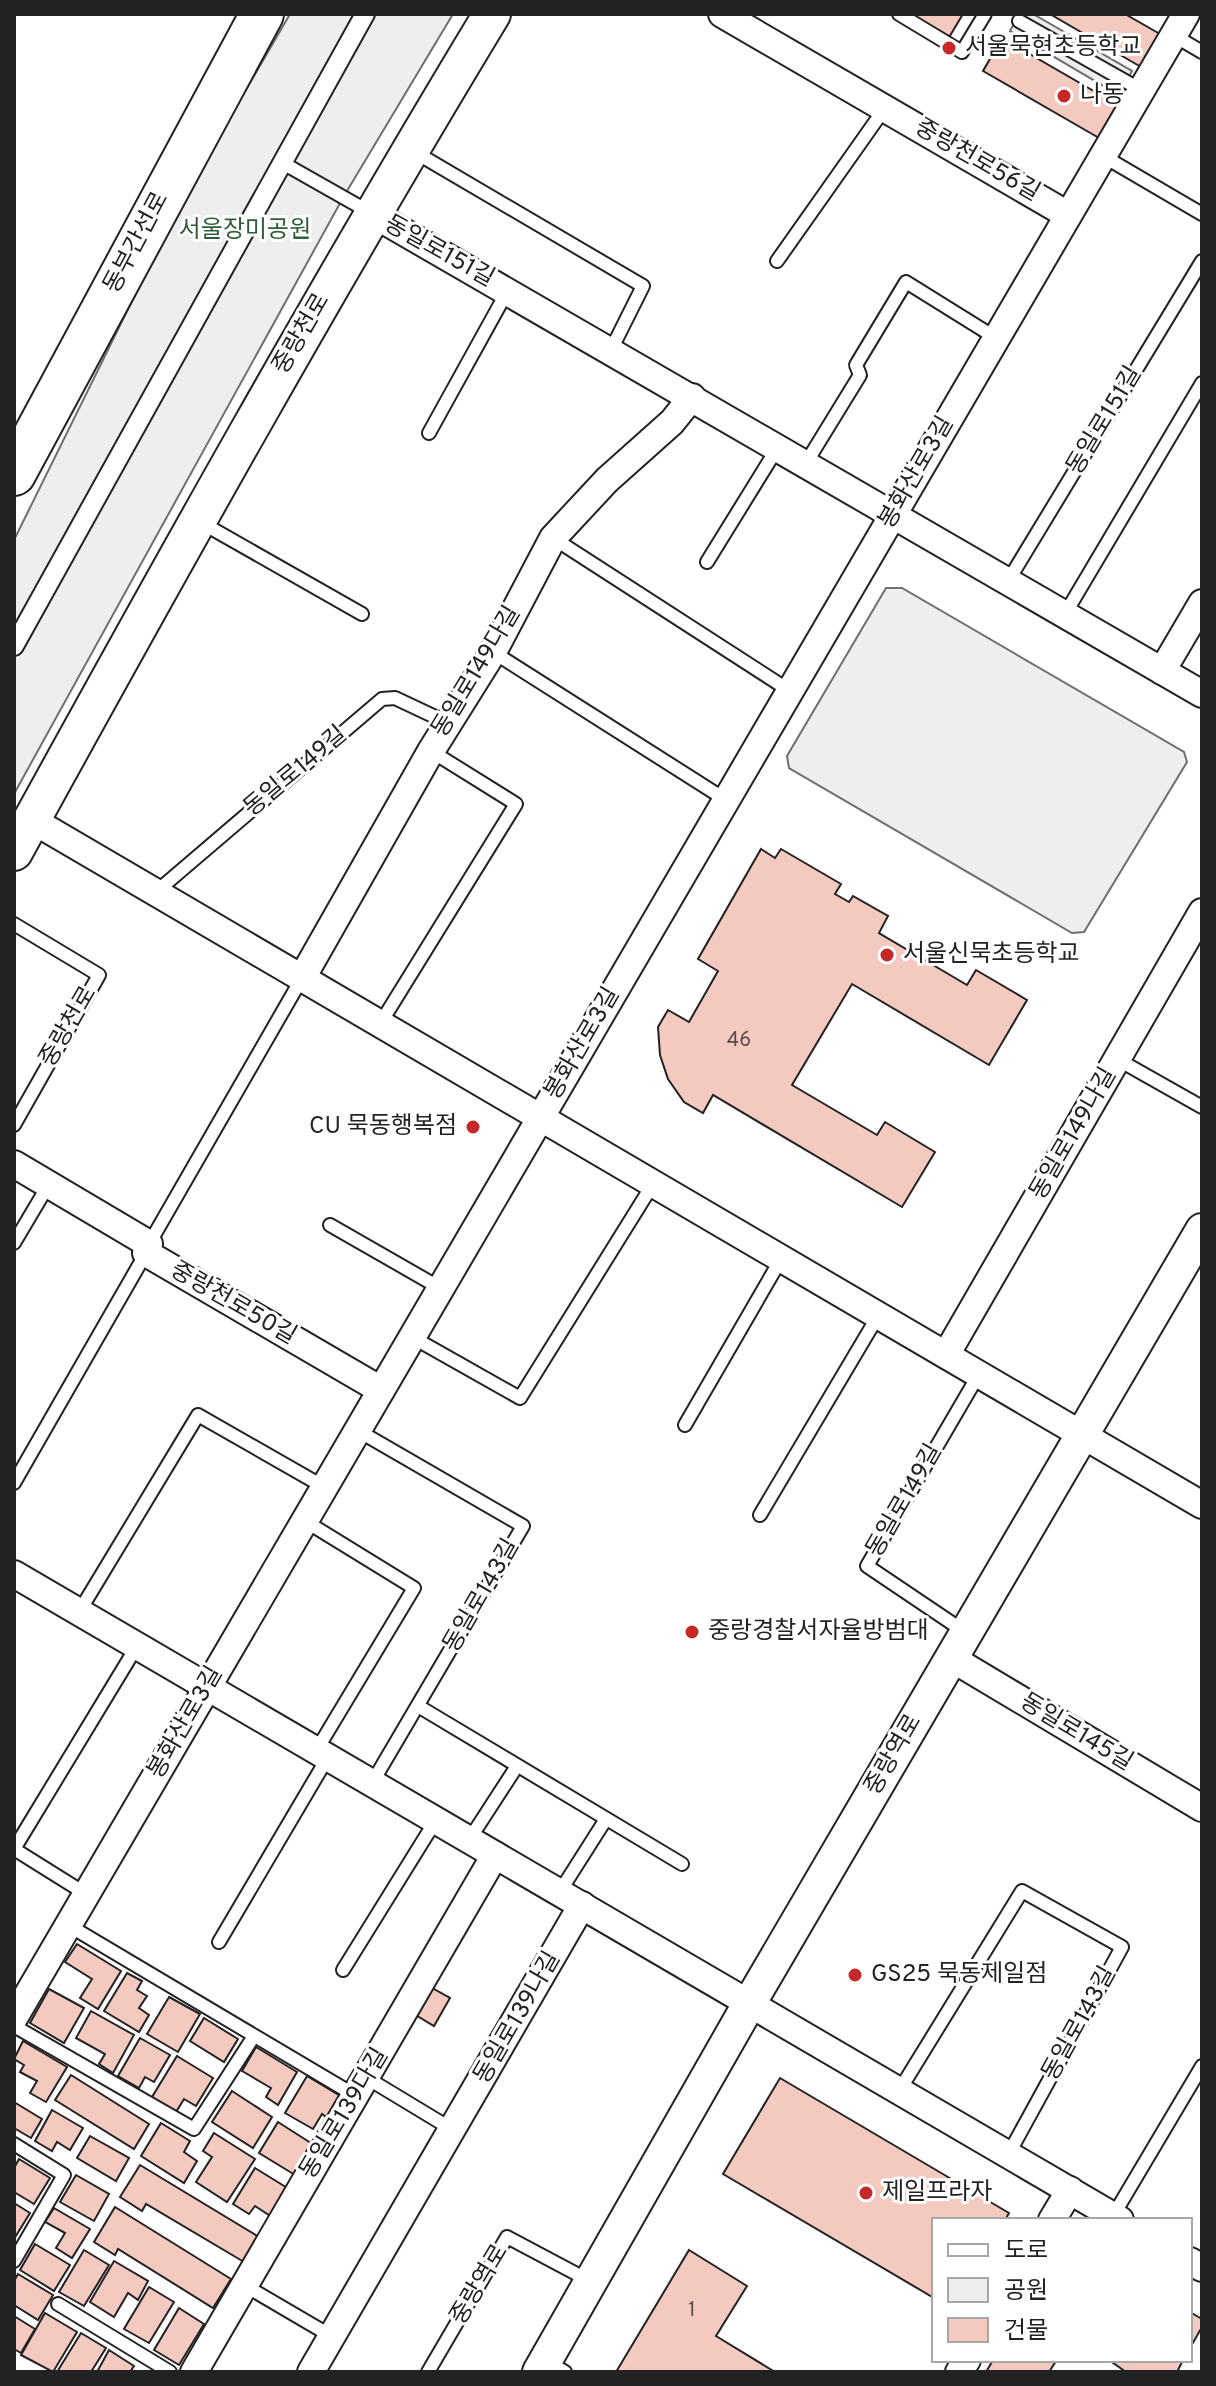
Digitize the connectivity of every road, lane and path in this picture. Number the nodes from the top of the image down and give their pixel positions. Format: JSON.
{"nodes":[{"id":1,"x":262,"y":14,"type":"edge"},
{"id":2,"x":365,"y":14,"type":"edge"},
{"id":3,"x":492,"y":14,"type":"edge"},
{"id":4,"x":722,"y":14,"type":"edge"},
{"id":5,"x":899,"y":14,"type":"edge"},
{"id":6,"x":985,"y":14,"type":"edge"},
{"id":7,"x":1019,"y":21,"type":"dead end"},
{"id":8,"x":1180,"y":25,"type":"edge"},
{"id":9,"x":1202,"y":52,"type":"edge"},
{"id":10,"x":1141,"y":90,"type":"junction"},
{"id":11,"x":885,"y":108,"type":"junction"},
{"id":12,"x":410,"y":149,"type":"junction"},
{"id":13,"x":1103,"y":156,"type":"junction"},
{"id":14,"x":281,"y":162,"type":"junction"},
{"id":15,"x":371,"y":213,"type":"junction"},
{"id":16,"x":1202,"y":214,"type":"edge"},
{"id":17,"x":1068,"y":215,"type":"junction"},
{"id":18,"x":777,"y":261,"type":"dead end"},
{"id":19,"x":1202,"y":261,"type":"edge"},
{"id":20,"x":508,"y":290,"type":"junction"},
{"id":21,"x":996,"y":338,"type":"junction"},
{"id":22,"x":611,"y":350,"type":"junction"},
{"id":23,"x":1202,"y":383,"type":"edge"},
{"id":24,"x":692,"y":397,"type":"junction"},
{"id":25,"x":429,"y":433,"type":"dead end"},
{"id":26,"x":778,"y":447,"type":"junction"},
{"id":27,"x":806,"y":463,"type":"junction"},
{"id":28,"x":14,"y":474,"type":"edge"},
{"id":29,"x":893,"y":514,"type":"junction"},
{"id":30,"x":196,"y":519,"type":"junction"},
{"id":31,"x":553,"y":538,"type":"junction"},
{"id":32,"x":707,"y":562,"type":"dead end"},
{"id":33,"x":1008,"y":581,"type":"junction"},
{"id":34,"x":1202,"y":603,"type":"edge"},
{"id":35,"x":362,"y":614,"type":"dead end"},
{"id":36,"x":1065,"y":614,"type":"junction"},
{"id":37,"x":14,"y":646,"type":"edge"},
{"id":38,"x":493,"y":652,"type":"junction"},
{"id":39,"x":1162,"y":671,"type":"junction"},
{"id":40,"x":790,"y":691,"type":"junction"},
{"id":41,"x":1202,"y":694,"type":"edge"},
{"id":42,"x":448,"y":723,"type":"junction"},
{"id":43,"x":431,"y":751,"type":"junction"},
{"id":44,"x":726,"y":800,"type":"junction"},
{"id":45,"x":32,"y":820,"type":"junction"},
{"id":46,"x":14,"y":852,"type":"edge"},
{"id":47,"x":156,"y":892,"type":"junction"},
{"id":48,"x":1202,"y":912,"type":"edge"},
{"id":49,"x":14,"y":924,"type":"edge"},
{"id":50,"x":302,"y":978,"type":"junction"},
{"id":51,"x":380,"y":1024,"type":"junction"},
{"id":52,"x":1117,"y":1059,"type":"junction"},
{"id":53,"x":1202,"y":1107,"type":"edge"},
{"id":54,"x":540,"y":1118,"type":"junction"},
{"id":55,"x":14,"y":1125,"type":"edge"},
{"id":56,"x":14,"y":1164,"type":"edge"},
{"id":57,"x":49,"y":1184,"type":"junction"},
{"id":58,"x":653,"y":1184,"type":"junction"},
{"id":59,"x":330,"y":1225,"type":"dead end"},
{"id":60,"x":1202,"y":1230,"type":"edge"},
{"id":61,"x":14,"y":1243,"type":"edge"},
{"id":62,"x":148,"y":1248,"type":"junction"},
{"id":63,"x":781,"y":1259,"type":"junction"},
{"id":64,"x":440,"y":1288,"type":"junction"},
{"id":65,"x":878,"y":1316,"type":"junction"},
{"id":66,"x":412,"y":1337,"type":"junction"},
{"id":67,"x":946,"y":1355,"type":"junction"},
{"id":68,"x":979,"y":1374,"type":"junction"},
{"id":69,"x":381,"y":1390,"type":"junction"},
{"id":70,"x":685,"y":1425,"type":"dead end"},
{"id":71,"x":357,"y":1430,"type":"junction"},
{"id":72,"x":1083,"y":1435,"type":"junction"},
{"id":73,"x":14,"y":1483,"type":"edge"},
{"id":74,"x":324,"y":1487,"type":"junction"},
{"id":75,"x":1202,"y":1505,"type":"edge"},
{"id":76,"x":760,"y":1515,"type":"dead end"},
{"id":77,"x":305,"y":1521,"type":"junction"},
{"id":78,"x":17,"y":1582,"type":"edge"},
{"id":79,"x":79,"y":1612,"type":"junction"},
{"id":80,"x":137,"y":1646,"type":"junction"},
{"id":81,"x":959,"y":1646,"type":"junction"},
{"id":82,"x":207,"y":1687,"type":"junction"},
{"id":83,"x":418,"y":1706,"type":"junction"},
{"id":84,"x":322,"y":1754,"type":"junction"},
{"id":85,"x":517,"y":1766,"type":"junction"},
{"id":86,"x":372,"y":1783,"type":"junction"},
{"id":87,"x":1202,"y":1808,"type":"edge"},
{"id":88,"x":606,"y":1819,"type":"junction"},
{"id":89,"x":436,"y":1820,"type":"junction"},
{"id":90,"x":469,"y":1840,"type":"junction"},
{"id":91,"x":495,"y":1855,"type":"junction"},
{"id":92,"x":682,"y":1864,"type":"dead end"},
{"id":93,"x":86,"y":1894,"type":"junction"},
{"id":94,"x":570,"y":1899,"type":"junction"},
{"id":95,"x":68,"y":1925,"type":"junction"},
{"id":96,"x":219,"y":1942,"type":"dead end"},
{"id":97,"x":343,"y":1970,"type":"dead end"},
{"id":98,"x":749,"y":2004,"type":"junction"},
{"id":99,"x":14,"y":2018,"type":"edge"},
{"id":100,"x":14,"y":2026,"type":"edge"},
{"id":101,"x":254,"y":2036,"type":"junction"},
{"id":102,"x":1202,"y":2066,"type":"edge"},
{"id":103,"x":361,"y":2087,"type":"junction"},
{"id":104,"x":899,"y":2091,"type":"junction"},
{"id":105,"x":453,"y":2130,"type":"junction"},
{"id":106,"x":14,"y":2144,"type":"edge"},
{"id":107,"x":1008,"y":2155,"type":"junction"},
{"id":108,"x":1070,"y":2190,"type":"junction"},
{"id":109,"x":1053,"y":2218,"type":"edge"},
{"id":110,"x":1116,"y":2218,"type":"edge"},
{"id":111,"x":14,"y":2261,"type":"edge"},
{"id":112,"x":591,"y":2282,"type":"junction"},
{"id":113,"x":244,"y":2285,"type":"junction"},
{"id":114,"x":58,"y":2304,"type":"dead end"},
{"id":115,"x":331,"y":2336,"type":"junction"},
{"id":116,"x":550,"y":2368,"type":"edge"},
{"id":117,"x":170,"y":2372,"type":"edge"},
{"id":118,"x":194,"y":2372,"type":"edge"},
{"id":119,"x":311,"y":2372,"type":"edge"},
{"id":120,"x":428,"y":2372,"type":"edge"}],
"edges":[{"from":1,"to":28,"type":"highway","name":"동부간선로"},
{"from":2,"to":14,"type":"street"},
{"from":3,"to":12,"type":"main road","name":"중랑천로"},
{"from":4,"to":11,"type":"street","name":"중랑천로56길"},
{"from":5,"to":6,"type":"lane"},
{"from":7,"to":10,"type":"lane"},
{"from":8,"to":9,"type":"lane","name":"봉화산로3길"},
{"from":8,"to":10,"type":"street","name":"봉화산로3길"},
{"from":10,"to":13,"type":"street","name":"봉화산로3길"},
{"from":11,"to":17,"type":"street","name":"중랑천로56길"},
{"from":11,"to":18,"type":"lane"},
{"from":12,"to":15,"type":"main road","name":"중랑천로"},
{"from":12,"to":22,"type":"lane"},
{"from":13,"to":16,"type":"lane"},
{"from":13,"to":17,"type":"street","name":"봉화산로3길"},
{"from":14,"to":15,"type":"lane"},
{"from":14,"to":37,"type":"street"},
{"from":15,"to":20,"type":"street","name":"동일로151길"},
{"from":15,"to":30,"type":"main road","name":"중랑천로"},
{"from":17,"to":21,"type":"street","name":"봉화산로3길"},
{"from":19,"to":33,"type":"lane","name":"동일로151길"},
{"from":20,"to":22,"type":"street","name":"동일로151길"},
{"from":20,"to":25,"type":"lane","name":"동일로151길"},
{"from":21,"to":27,"type":"lane"},
{"from":21,"to":29,"type":"street","name":"봉화산로3길"},
{"from":22,"to":24,"type":"street","name":"동일로151길"},
{"from":23,"to":36,"type":"lane"},
{"from":24,"to":26,"type":"street","name":"동일로151길"},
{"from":24,"to":31,"type":"street","name":"동일로149다길"},
{"from":26,"to":27,"type":"street","name":"동일로151길"},
{"from":26,"to":32,"type":"lane"},
{"from":27,"to":29,"type":"street","name":"동일로151길"},
{"from":29,"to":33,"type":"street","name":"동일로151길"},
{"from":29,"to":40,"type":"street","name":"봉화산로3길"},
{"from":30,"to":35,"type":"lane"},
{"from":30,"to":45,"type":"main road","name":"중랑천로"},
{"from":31,"to":38,"type":"street","name":"동일로149다길"},
{"from":31,"to":40,"type":"lane"},
{"from":33,"to":36,"type":"street","name":"동일로151길"},
{"from":34,"to":39,"type":"street"},
{"from":36,"to":39,"type":"street","name":"동일로151길"},
{"from":38,"to":42,"type":"street","name":"동일로149다길"},
{"from":38,"to":44,"type":"lane"},
{"from":39,"to":41,"type":"street","name":"동일로151길"},
{"from":40,"to":44,"type":"street","name":"봉화산로3길"},
{"from":42,"to":43,"type":"street","name":"동일로149다길"},
{"from":42,"to":47,"type":"lane","name":"동일로149길"},
{"from":43,"to":50,"type":"street","name":"동일로149다길"},
{"from":43,"to":51,"type":"lane"},
{"from":44,"to":54,"type":"street","name":"봉화산로3길"},
{"from":45,"to":46,"type":"main road","name":"중랑천로"},
{"from":45,"to":47,"type":"street"},
{"from":47,"to":50,"type":"street"},
{"from":48,"to":52,"type":"street","name":"동일로149나길"},
{"from":49,"to":55,"type":"lane","name":"중랑천로"},
{"from":50,"to":51,"type":"street"},
{"from":50,"to":62,"type":"lane"},
{"from":51,"to":54,"type":"street"},
{"from":52,"to":53,"type":"lane"},
{"from":52,"to":67,"type":"street","name":"동일로149나길"},
{"from":54,"to":58,"type":"street"},
{"from":54,"to":64,"type":"street","name":"봉화산로3길"},
{"from":56,"to":57,"type":"street","name":"중랑천로50길"},
{"from":57,"to":61,"type":"lane"},
{"from":57,"to":62,"type":"street","name":"중랑천로50길"},
{"from":58,"to":63,"type":"street"},
{"from":58,"to":66,"type":"lane"},
{"from":59,"to":64,"type":"lane"},
{"from":60,"to":72,"type":"street","name":"중랑역로"},
{"from":62,"to":69,"type":"street","name":"중랑천로50길"},
{"from":62,"to":73,"type":"lane"},
{"from":63,"to":65,"type":"street"},
{"from":63,"to":70,"type":"lane"},
{"from":64,"to":66,"type":"street","name":"봉화산로3길"},
{"from":65,"to":67,"type":"street"},
{"from":65,"to":76,"type":"lane"},
{"from":66,"to":69,"type":"street","name":"봉화산로3길"},
{"from":67,"to":68,"type":"street"},
{"from":68,"to":72,"type":"street"},
{"from":68,"to":81,"type":"lane","name":"동일로149길"},
{"from":69,"to":71,"type":"street","name":"봉화산로3길"},
{"from":71,"to":74,"type":"street","name":"봉화산로3길"},
{"from":71,"to":83,"type":"lane","name":"동일로143길"},
{"from":72,"to":75,"type":"street"},
{"from":72,"to":81,"type":"street","name":"중랑역로"},
{"from":74,"to":77,"type":"street","name":"봉화산로3길"},
{"from":74,"to":79,"type":"lane"},
{"from":77,"to":82,"type":"street","name":"봉화산로3길"},
{"from":77,"to":84,"type":"lane"},
{"from":78,"to":79,"type":"street"},
{"from":79,"to":80,"type":"street"},
{"from":80,"to":82,"type":"street"},
{"from":80,"to":93,"type":"lane"},
{"from":81,"to":87,"type":"street","name":"동일로145길"},
{"from":81,"to":98,"type":"street","name":"중랑역로"},
{"from":82,"to":84,"type":"street"},
{"from":82,"to":93,"type":"street","name":"봉화산로3길"},
{"from":83,"to":85,"type":"lane"},
{"from":83,"to":86,"type":"lane","name":"동일로143길"},
{"from":84,"to":86,"type":"street"},
{"from":84,"to":96,"type":"lane"},
{"from":85,"to":88,"type":"lane"},
{"from":85,"to":90,"type":"lane"},
{"from":86,"to":89,"type":"street"},
{"from":88,"to":92,"type":"lane"},
{"from":88,"to":94,"type":"lane"},
{"from":89,"to":90,"type":"street"},
{"from":89,"to":97,"type":"lane"},
{"from":90,"to":91,"type":"street"},
{"from":91,"to":94,"type":"street"},
{"from":91,"to":103,"type":"street","name":"동일로139다길"},
{"from":93,"to":95,"type":"street","name":"봉화산로3길"},
{"from":94,"to":98,"type":"street"},
{"from":94,"to":105,"type":"street","name":"동일로139나길"},
{"from":95,"to":99,"type":"street","name":"봉화산로3길"},
{"from":95,"to":101,"type":"lane"},
{"from":98,"to":104,"type":"street"},
{"from":98,"to":112,"type":"street","name":"중랑역로"},
{"from":100,"to":101,"type":"lane"},
{"from":101,"to":103,"type":"lane"},
{"from":102,"to":110,"type":"lane"},
{"from":103,"to":105,"type":"lane"},
{"from":103,"to":113,"type":"street","name":"동일로139다길"},
{"from":104,"to":107,"type":"street"},
{"from":104,"to":107,"type":"lane","name":"동일로143길"},
{"from":105,"to":115,"type":"street","name":"동일로139나길"},
{"from":106,"to":111,"type":"lane"},
{"from":107,"to":108,"type":"street"},
{"from":108,"to":109,"type":"street"},
{"from":108,"to":110,"type":"street"},
{"from":112,"to":116,"type":"street","name":"중랑역로"},
{"from":112,"to":120,"type":"lane","name":"중랑역로"},
{"from":113,"to":115,"type":"lane"},
{"from":113,"to":118,"type":"street","name":"동일로139다길"},
{"from":114,"to":117,"type":"lane"},
{"from":115,"to":119,"type":"street","name":"동일로139나길"}]}
